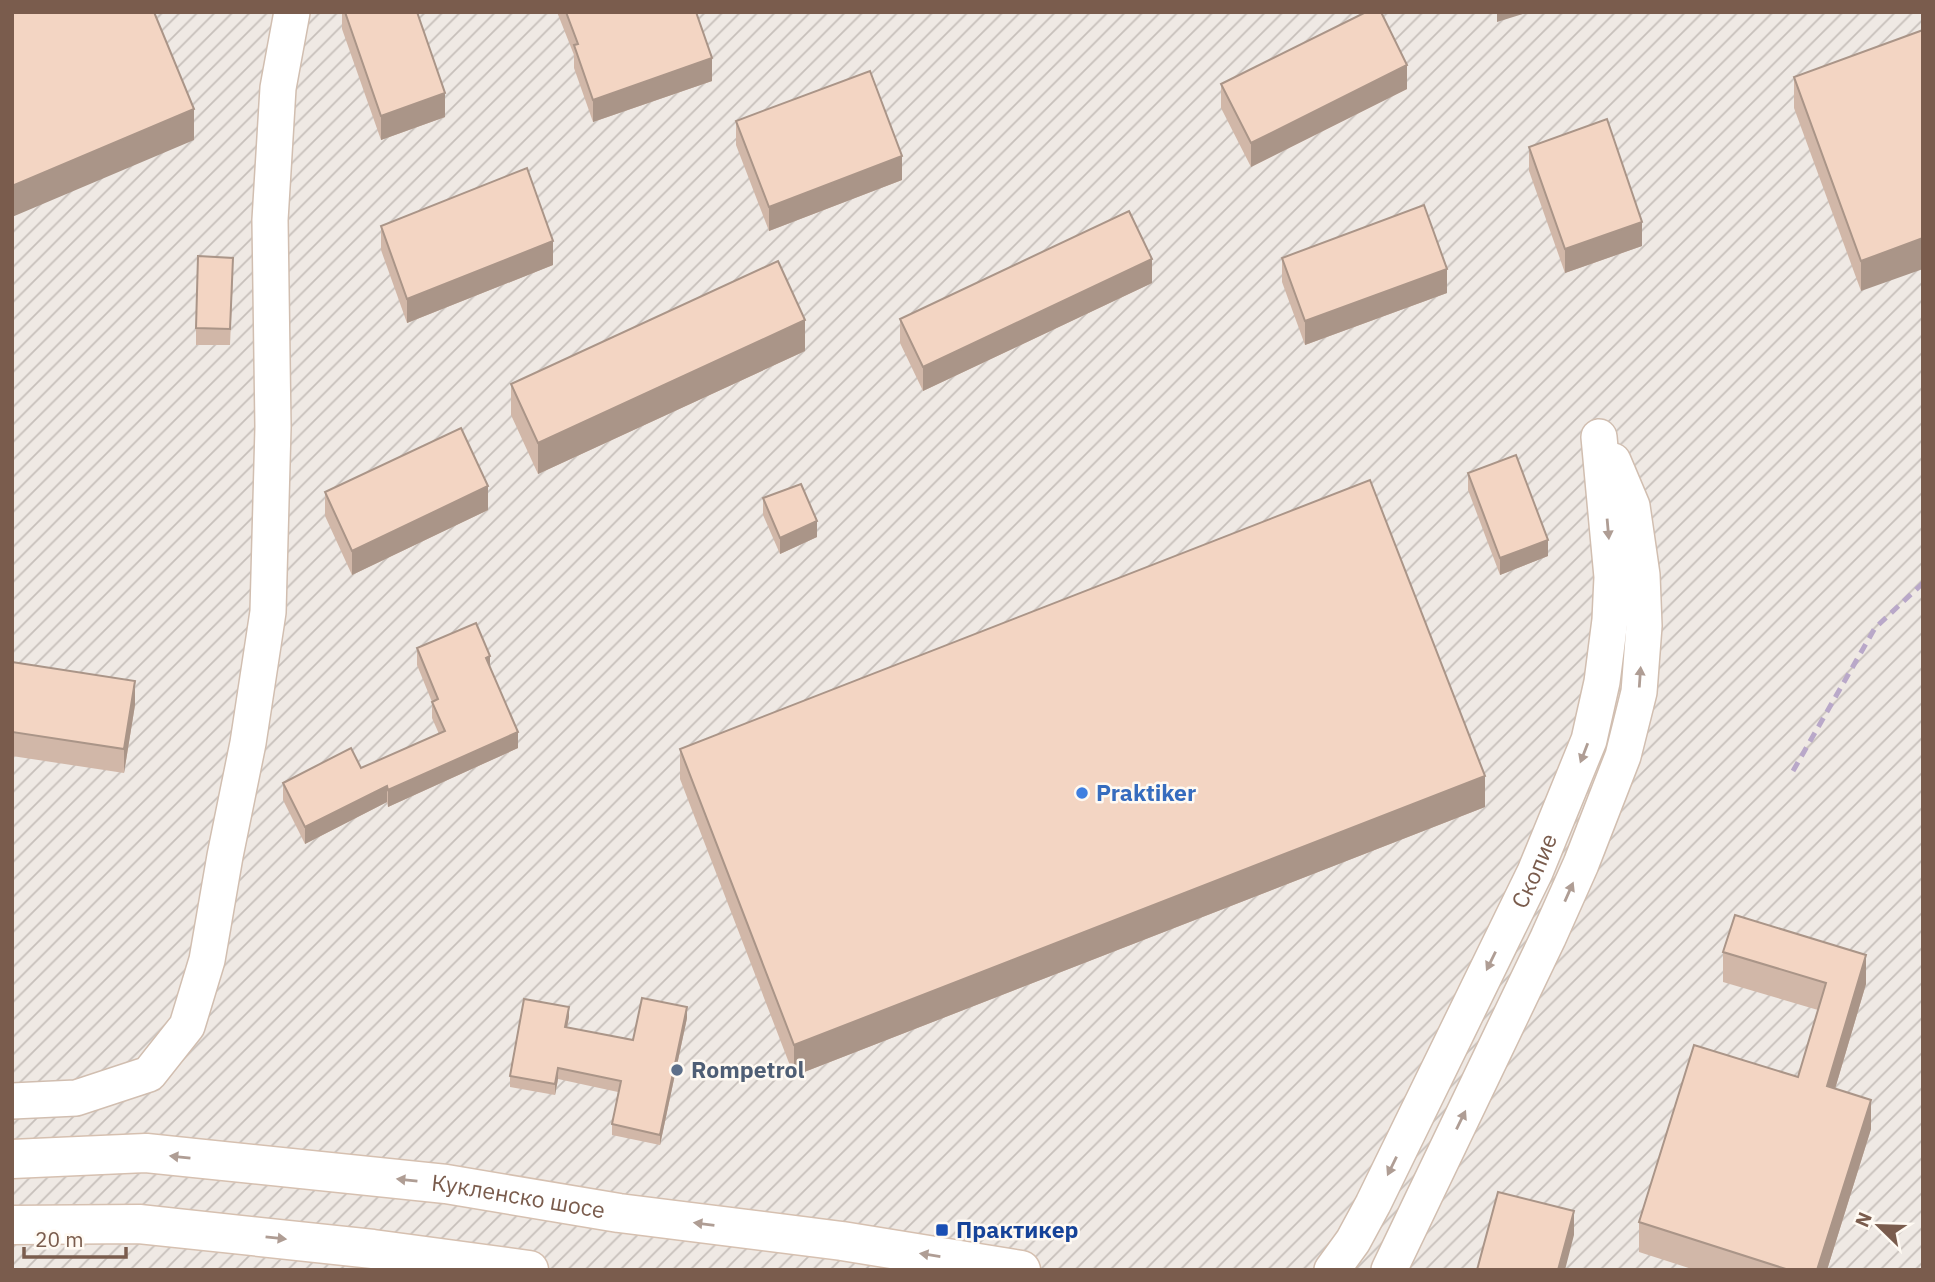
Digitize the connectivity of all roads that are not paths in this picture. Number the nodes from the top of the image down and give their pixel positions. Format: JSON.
{"nodes":[{"id":1,"x":292,"y":12,"type":"edge"},
{"id":2,"x":1513,"y":916,"type":"junction"},
{"id":3,"x":1548,"y":937,"type":"junction"},
{"id":4,"x":12,"y":1101,"type":"edge"},
{"id":5,"x":12,"y":1159,"type":"edge"},
{"id":6,"x":12,"y":1226,"type":"edge"},
{"id":7,"x":529,"y":1270,"type":"edge"},
{"id":8,"x":1021,"y":1270,"type":"edge"},
{"id":9,"x":1332,"y":1270,"type":"edge"},
{"id":10,"x":1389,"y":1270,"type":"edge"}],
"edges":[{"from":1,"to":4,"type":"street"},
{"from":2,"to":3,"type":"street"},
{"from":3,"to":2,"type":"street","name":"Скопие","one_way":true},
{"from":2,"to":9,"type":"street","name":"Скопие","one_way":true},
{"from":10,"to":3,"type":"street","one_way":true},
{"from":8,"to":5,"type":"main road","name":"Кукленско шосе","one_way":true},
{"from":6,"to":7,"type":"main road","one_way":true}]}
